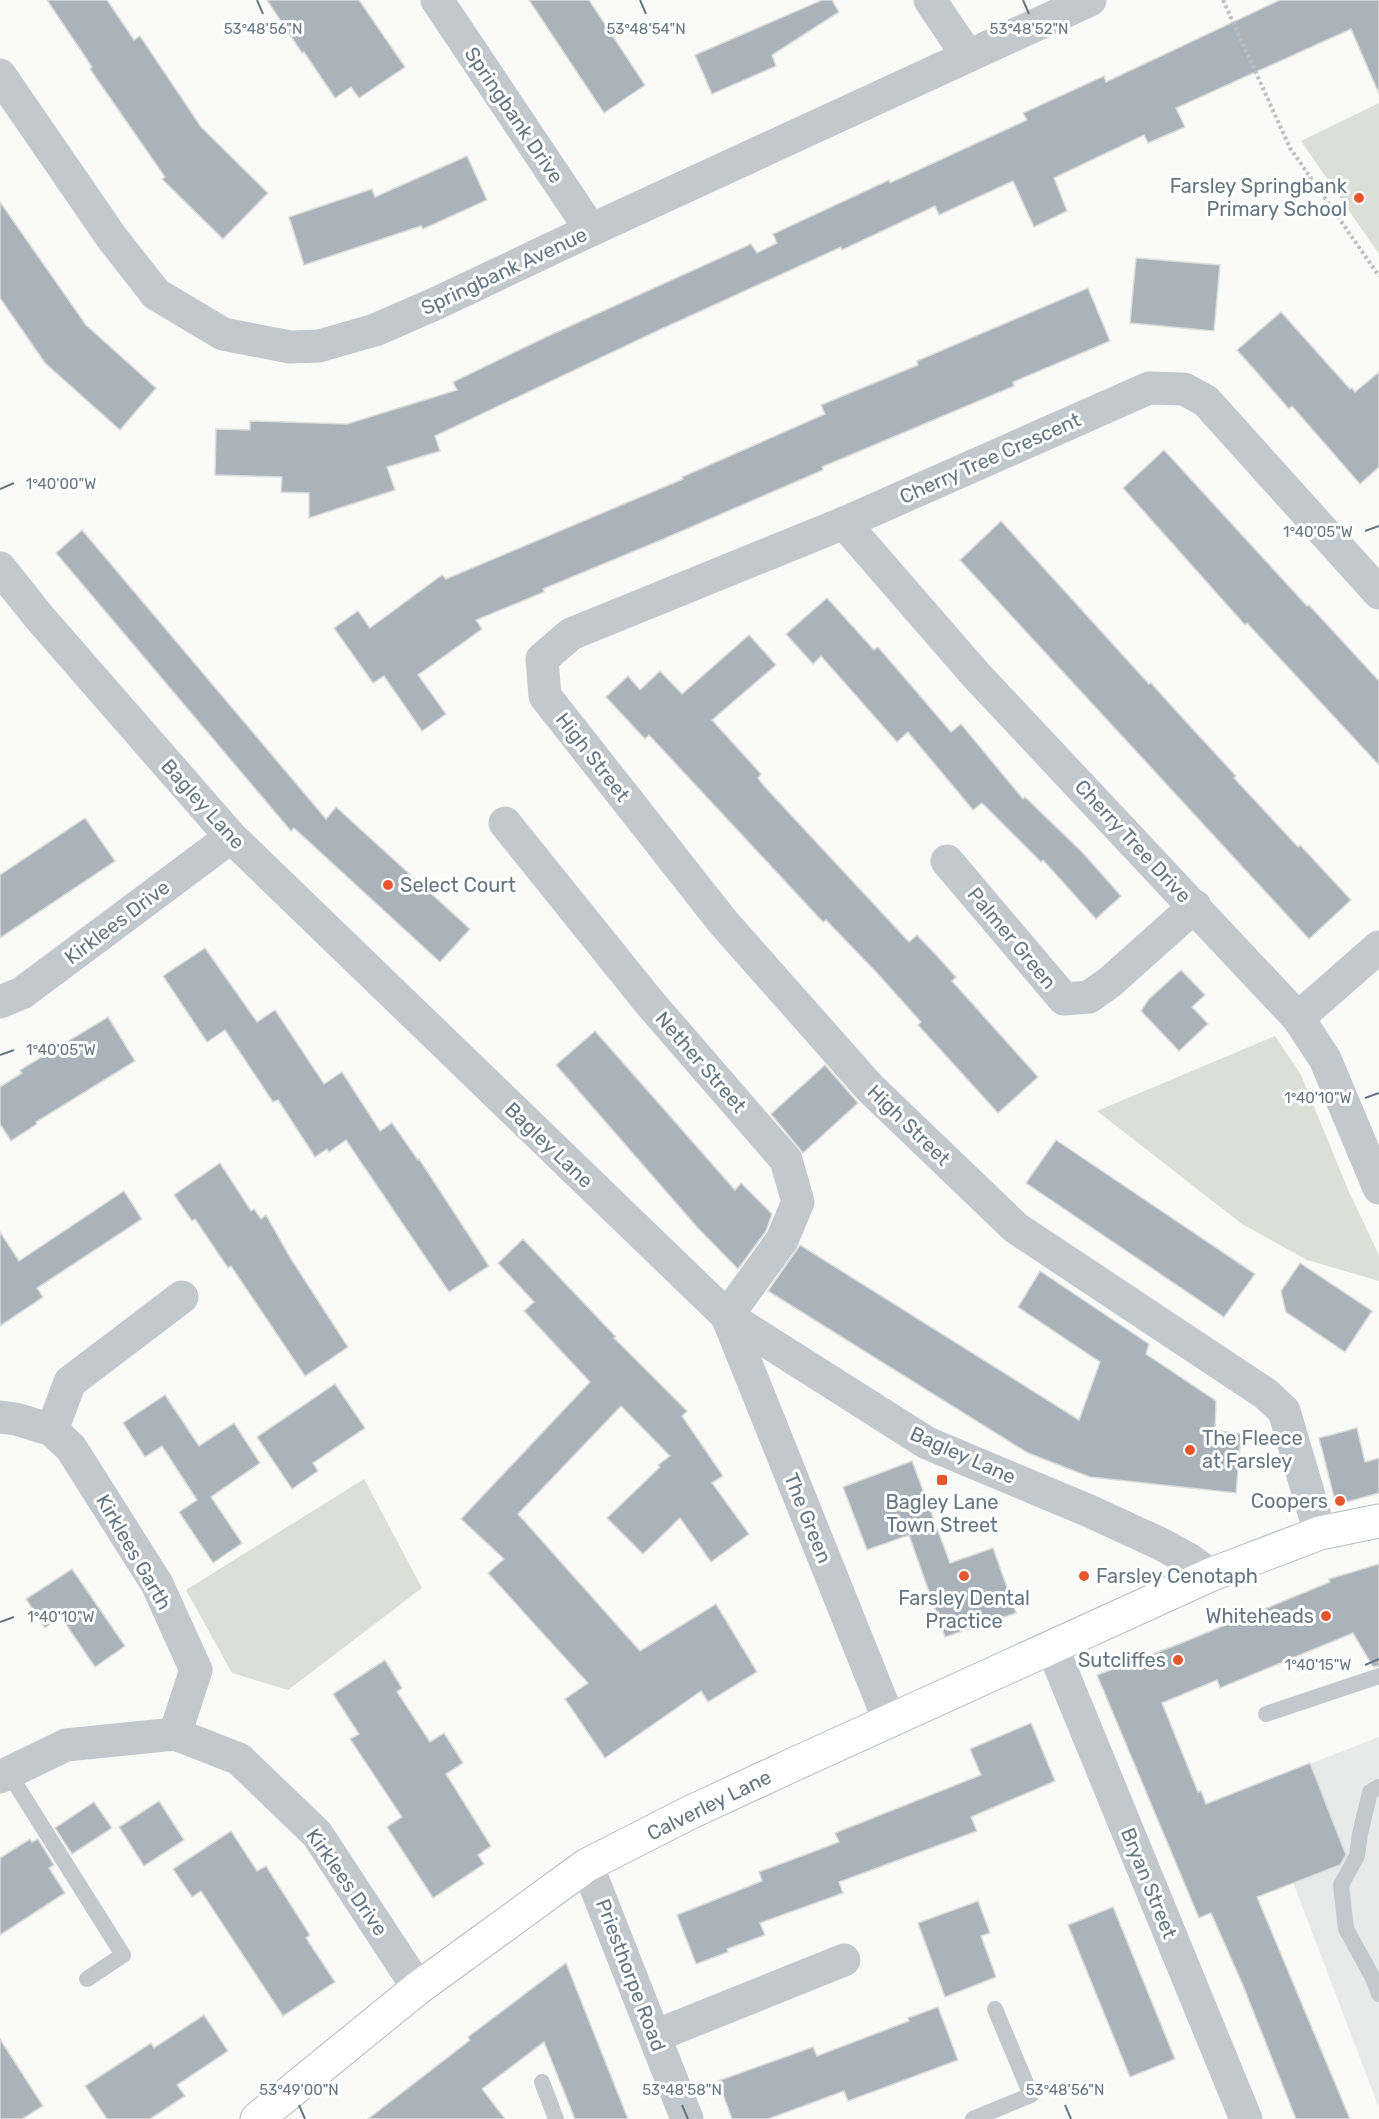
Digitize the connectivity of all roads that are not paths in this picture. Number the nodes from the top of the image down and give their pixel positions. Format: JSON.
{"nodes":[{"id":1,"x":437,"y":0,"type":"edge"},
{"id":2,"x":930,"y":0,"type":"edge"},
{"id":3,"x":1090,"y":0,"type":"edge"},
{"id":4,"x":968,"y":55,"type":"junction"},
{"id":5,"x":0,"y":75,"type":"edge"},
{"id":6,"x":591,"y":230,"type":"junction"},
{"id":7,"x":844,"y":523,"type":"junction"},
{"id":8,"x":0,"y":568,"type":"edge"},
{"id":9,"x":1379,"y":593,"type":"edge"},
{"id":10,"x":542,"y":659,"type":"joint"},
{"id":11,"x":505,"y":823,"type":"dead end"},
{"id":12,"x":231,"y":837,"type":"junction"},
{"id":13,"x":947,"y":861,"type":"dead end"},
{"id":14,"x":1195,"y":906,"type":"junction"},
{"id":15,"x":1379,"y":947,"type":"edge"},
{"id":16,"x":0,"y":1002,"type":"edge"},
{"id":17,"x":1298,"y":1018,"type":"junction"},
{"id":18,"x":1376,"y":1170,"type":"edge"},
{"id":19,"x":182,"y":1297,"type":"dead end"},
{"id":20,"x":727,"y":1316,"type":"junction"},
{"id":21,"x":0,"y":1416,"type":"edge"},
{"id":22,"x":52,"y":1430,"type":"junction"},
{"id":23,"x":1379,"y":1521,"type":"edge"},
{"id":24,"x":1320,"y":1533,"type":"junction"},
{"id":25,"x":1210,"y":1575,"type":"junction"},
{"id":26,"x":1052,"y":1647,"type":"junction"},
{"id":27,"x":1379,"y":1676,"type":"edge"},
{"id":28,"x":1266,"y":1714,"type":"dead end"},
{"id":29,"x":889,"y":1720,"type":"junction"},
{"id":30,"x":175,"y":1734,"type":"junction"},
{"id":31,"x":4,"y":1775,"type":"edge"},
{"id":32,"x":1379,"y":1787,"type":"edge"},
{"id":33,"x":587,"y":1865,"type":"junction"},
{"id":34,"x":844,"y":1960,"type":"dead end"},
{"id":35,"x":87,"y":1979,"type":"dead end"},
{"id":36,"x":418,"y":1988,"type":"junction"},
{"id":37,"x":1379,"y":1994,"type":"edge"},
{"id":38,"x":995,"y":2008,"type":"dead end"},
{"id":39,"x":655,"y":2036,"type":"junction"},
{"id":40,"x":542,"y":2082,"type":"dead end"},
{"id":41,"x":257,"y":2119,"type":"edge"},
{"id":42,"x":556,"y":2119,"type":"edge"},
{"id":43,"x":687,"y":2119,"type":"edge"},
{"id":44,"x":973,"y":2119,"type":"edge"},
{"id":45,"x":1246,"y":2119,"type":"edge"}],
"edges":[{"from":1,"to":6,"type":"street","name":"Springbank Drive"},
{"from":2,"to":4,"type":"street"},
{"from":3,"to":4,"type":"street","name":"Springbank Avenue"},
{"from":4,"to":6,"type":"street","name":"Springbank Avenue"},
{"from":5,"to":6,"type":"street","name":"Springbank Avenue"},
{"from":7,"to":9,"type":"street","name":"Cherry Tree Crescent"},
{"from":7,"to":10,"type":"street","name":"Cherry Tree Crescent"},
{"from":7,"to":14,"type":"street","name":"Cherry Tree Drive"},
{"from":8,"to":12,"type":"street","name":"Bagley Lane"},
{"from":10,"to":24,"type":"street","name":"High Street"},
{"from":11,"to":20,"type":"street","name":"Nether Street"},
{"from":12,"to":16,"type":"street","name":"Kirklees Drive"},
{"from":12,"to":20,"type":"street","name":"Bagley Lane"},
{"from":13,"to":14,"type":"street","name":"Palmer Green"},
{"from":14,"to":17,"type":"street","name":"Cherry Tree Drive"},
{"from":15,"to":17,"type":"street"},
{"from":17,"to":18,"type":"street","name":"Cherry Tree Drive"},
{"from":19,"to":22,"type":"street"},
{"from":20,"to":25,"type":"street","name":"Bagley Lane"},
{"from":20,"to":29,"type":"street","name":"The Green"},
{"from":21,"to":22,"type":"street","name":"Kirklees Garth"},
{"from":22,"to":30,"type":"street","name":"Kirklees Garth"},
{"from":23,"to":24,"type":"main road","name":"Calverley Lane"},
{"from":24,"to":25,"type":"main road","name":"Calverley Lane"},
{"from":25,"to":26,"type":"main road","name":"Calverley Lane"},
{"from":26,"to":29,"type":"main road","name":"Calverley Lane"},
{"from":26,"to":45,"type":"street","name":"Bryan Street"},
{"from":27,"to":28,"type":"lane"},
{"from":29,"to":33,"type":"main road","name":"Calverley Lane"},
{"from":30,"to":31,"type":"street","name":"Kirklees Drive"},
{"from":30,"to":36,"type":"street","name":"Kirklees Drive"},
{"from":31,"to":35,"type":"lane"},
{"from":32,"to":37,"type":"lane"},
{"from":33,"to":36,"type":"main road","name":"Calverley Lane"},
{"from":33,"to":39,"type":"street","name":"Priesthorpe Road"},
{"from":34,"to":39,"type":"street"},
{"from":36,"to":41,"type":"main road","name":"Calverley Lane"},
{"from":38,"to":44,"type":"lane"},
{"from":39,"to":43,"type":"street","name":"Priesthorpe Road"},
{"from":40,"to":42,"type":"lane"}]}
